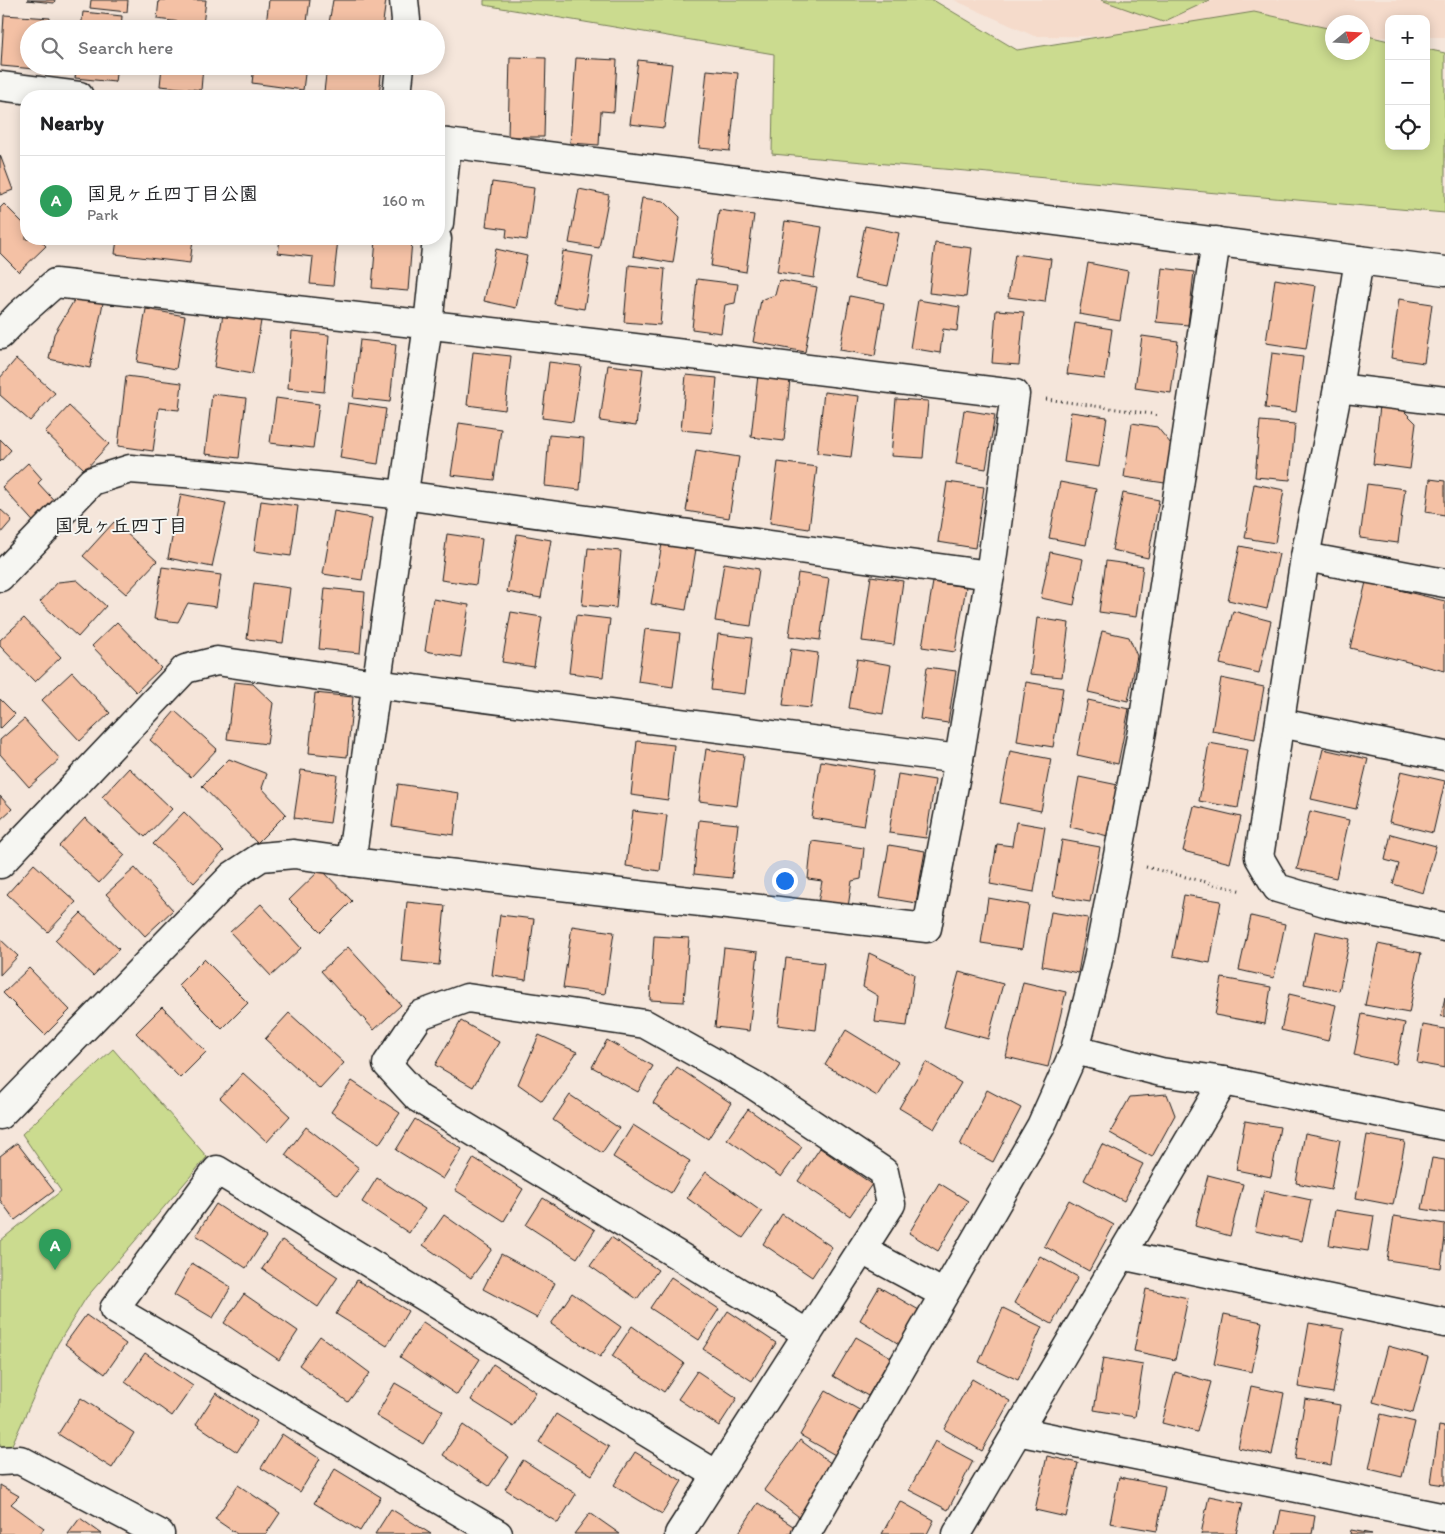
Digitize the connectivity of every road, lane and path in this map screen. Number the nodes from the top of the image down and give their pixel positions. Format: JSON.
{"nodes":[{"id":1,"x":404,"y":0,"type":"edge"},
{"id":2,"x":406,"y":20,"type":"edge"},
{"id":3,"x":399,"y":75,"type":"edge"},
{"id":4,"x":0,"y":86,"type":"edge"},
{"id":5,"x":32,"y":90,"type":"edge"},
{"id":6,"x":398,"y":90,"type":"edge"},
{"id":7,"x":445,"y":143,"type":"edge"},
{"id":8,"x":1216,"y":241,"type":"junction"},
{"id":9,"x":436,"y":245,"type":"edge"},
{"id":10,"x":1359,"y":260,"type":"junction"},
{"id":11,"x":1445,"y":271,"type":"edge"},
{"id":12,"x":428,"y":325,"type":"junction"},
{"id":13,"x":0,"y":335,"type":"edge"},
{"id":14,"x":1338,"y":388,"type":"junction"},
{"id":15,"x":1015,"y":394,"type":"junction"},
{"id":16,"x":1445,"y":401,"type":"edge"},
{"id":17,"x":1189,"y":419,"type":"junction"},
{"id":18,"x":403,"y":495,"type":"junction"},
{"id":19,"x":1305,"y":557,"type":"junction"},
{"id":20,"x":990,"y":576,"type":"junction"},
{"id":21,"x":0,"y":577,"type":"edge"},
{"id":22,"x":1445,"y":583,"type":"edge"},
{"id":23,"x":376,"y":684,"type":"junction"},
{"id":24,"x":1280,"y":723,"type":"junction"},
{"id":25,"x":1445,"y":756,"type":"edge"},
{"id":26,"x":959,"y":759,"type":"junction"},
{"id":27,"x":1117,"y":860,"type":"junction"},
{"id":28,"x":351,"y":862,"type":"junction"},
{"id":29,"x":0,"y":864,"type":"edge"},
{"id":30,"x":1272,"y":880,"type":"junction"},
{"id":31,"x":1445,"y":927,"type":"edge"},
{"id":32,"x":1075,"y":1050,"type":"junction"},
{"id":33,"x":1224,"y":1082,"type":"junction"},
{"id":34,"x":0,"y":1115,"type":"edge"},
{"id":35,"x":1445,"y":1126,"type":"edge"},
{"id":36,"x":862,"y":1250,"type":"junction"},
{"id":37,"x":1121,"y":1255,"type":"junction"},
{"id":38,"x":944,"y":1294,"type":"junction"},
{"id":39,"x":1445,"y":1323,"type":"edge"},
{"id":40,"x":808,"y":1334,"type":"junction"},
{"id":41,"x":1017,"y":1431,"type":"junction"},
{"id":42,"x":0,"y":1461,"type":"edge"},
{"id":43,"x":717,"y":1475,"type":"junction"},
{"id":44,"x":1445,"y":1518,"type":"edge"},
{"id":45,"x":160,"y":1534,"type":"edge"},
{"id":46,"x":498,"y":1534,"type":"edge"},
{"id":47,"x":679,"y":1534,"type":"edge"},
{"id":48,"x":806,"y":1534,"type":"edge"},
{"id":49,"x":957,"y":1534,"type":"edge"}],
"edges":[{"from":1,"to":2,"type":"street"},
{"from":3,"to":6,"type":"street"},
{"from":4,"to":5,"type":"street"},
{"from":7,"to":8,"type":"street"},
{"from":8,"to":10,"type":"street"},
{"from":8,"to":17,"type":"street"},
{"from":9,"to":12,"type":"street"},
{"from":10,"to":11,"type":"street"},
{"from":10,"to":14,"type":"street"},
{"from":12,"to":13,"type":"street"},
{"from":12,"to":15,"type":"street"},
{"from":12,"to":18,"type":"street"},
{"from":14,"to":16,"type":"street"},
{"from":14,"to":19,"type":"street"},
{"from":15,"to":17,"type":"path"},
{"from":15,"to":20,"type":"street"},
{"from":17,"to":27,"type":"street"},
{"from":18,"to":20,"type":"street"},
{"from":18,"to":21,"type":"street"},
{"from":18,"to":23,"type":"street"},
{"from":19,"to":22,"type":"street"},
{"from":19,"to":24,"type":"street"},
{"from":20,"to":26,"type":"street"},
{"from":23,"to":26,"type":"street"},
{"from":23,"to":28,"type":"street"},
{"from":23,"to":29,"type":"street"},
{"from":24,"to":25,"type":"street"},
{"from":24,"to":30,"type":"street"},
{"from":26,"to":28,"type":"street"},
{"from":27,"to":30,"type":"path"},
{"from":27,"to":32,"type":"street"},
{"from":28,"to":34,"type":"street"},
{"from":30,"to":31,"type":"street"},
{"from":32,"to":33,"type":"street"},
{"from":32,"to":38,"type":"street"},
{"from":33,"to":35,"type":"street"},
{"from":33,"to":37,"type":"street"},
{"from":36,"to":38,"type":"street"},
{"from":36,"to":40,"type":"street"},
{"from":36,"to":40,"type":"street"},
{"from":37,"to":39,"type":"street"},
{"from":37,"to":41,"type":"street"},
{"from":38,"to":48,"type":"street"},
{"from":40,"to":43,"type":"street"},
{"from":41,"to":44,"type":"street"},
{"from":41,"to":49,"type":"street"},
{"from":42,"to":45,"type":"street"},
{"from":43,"to":46,"type":"street"},
{"from":43,"to":47,"type":"street"}]}
